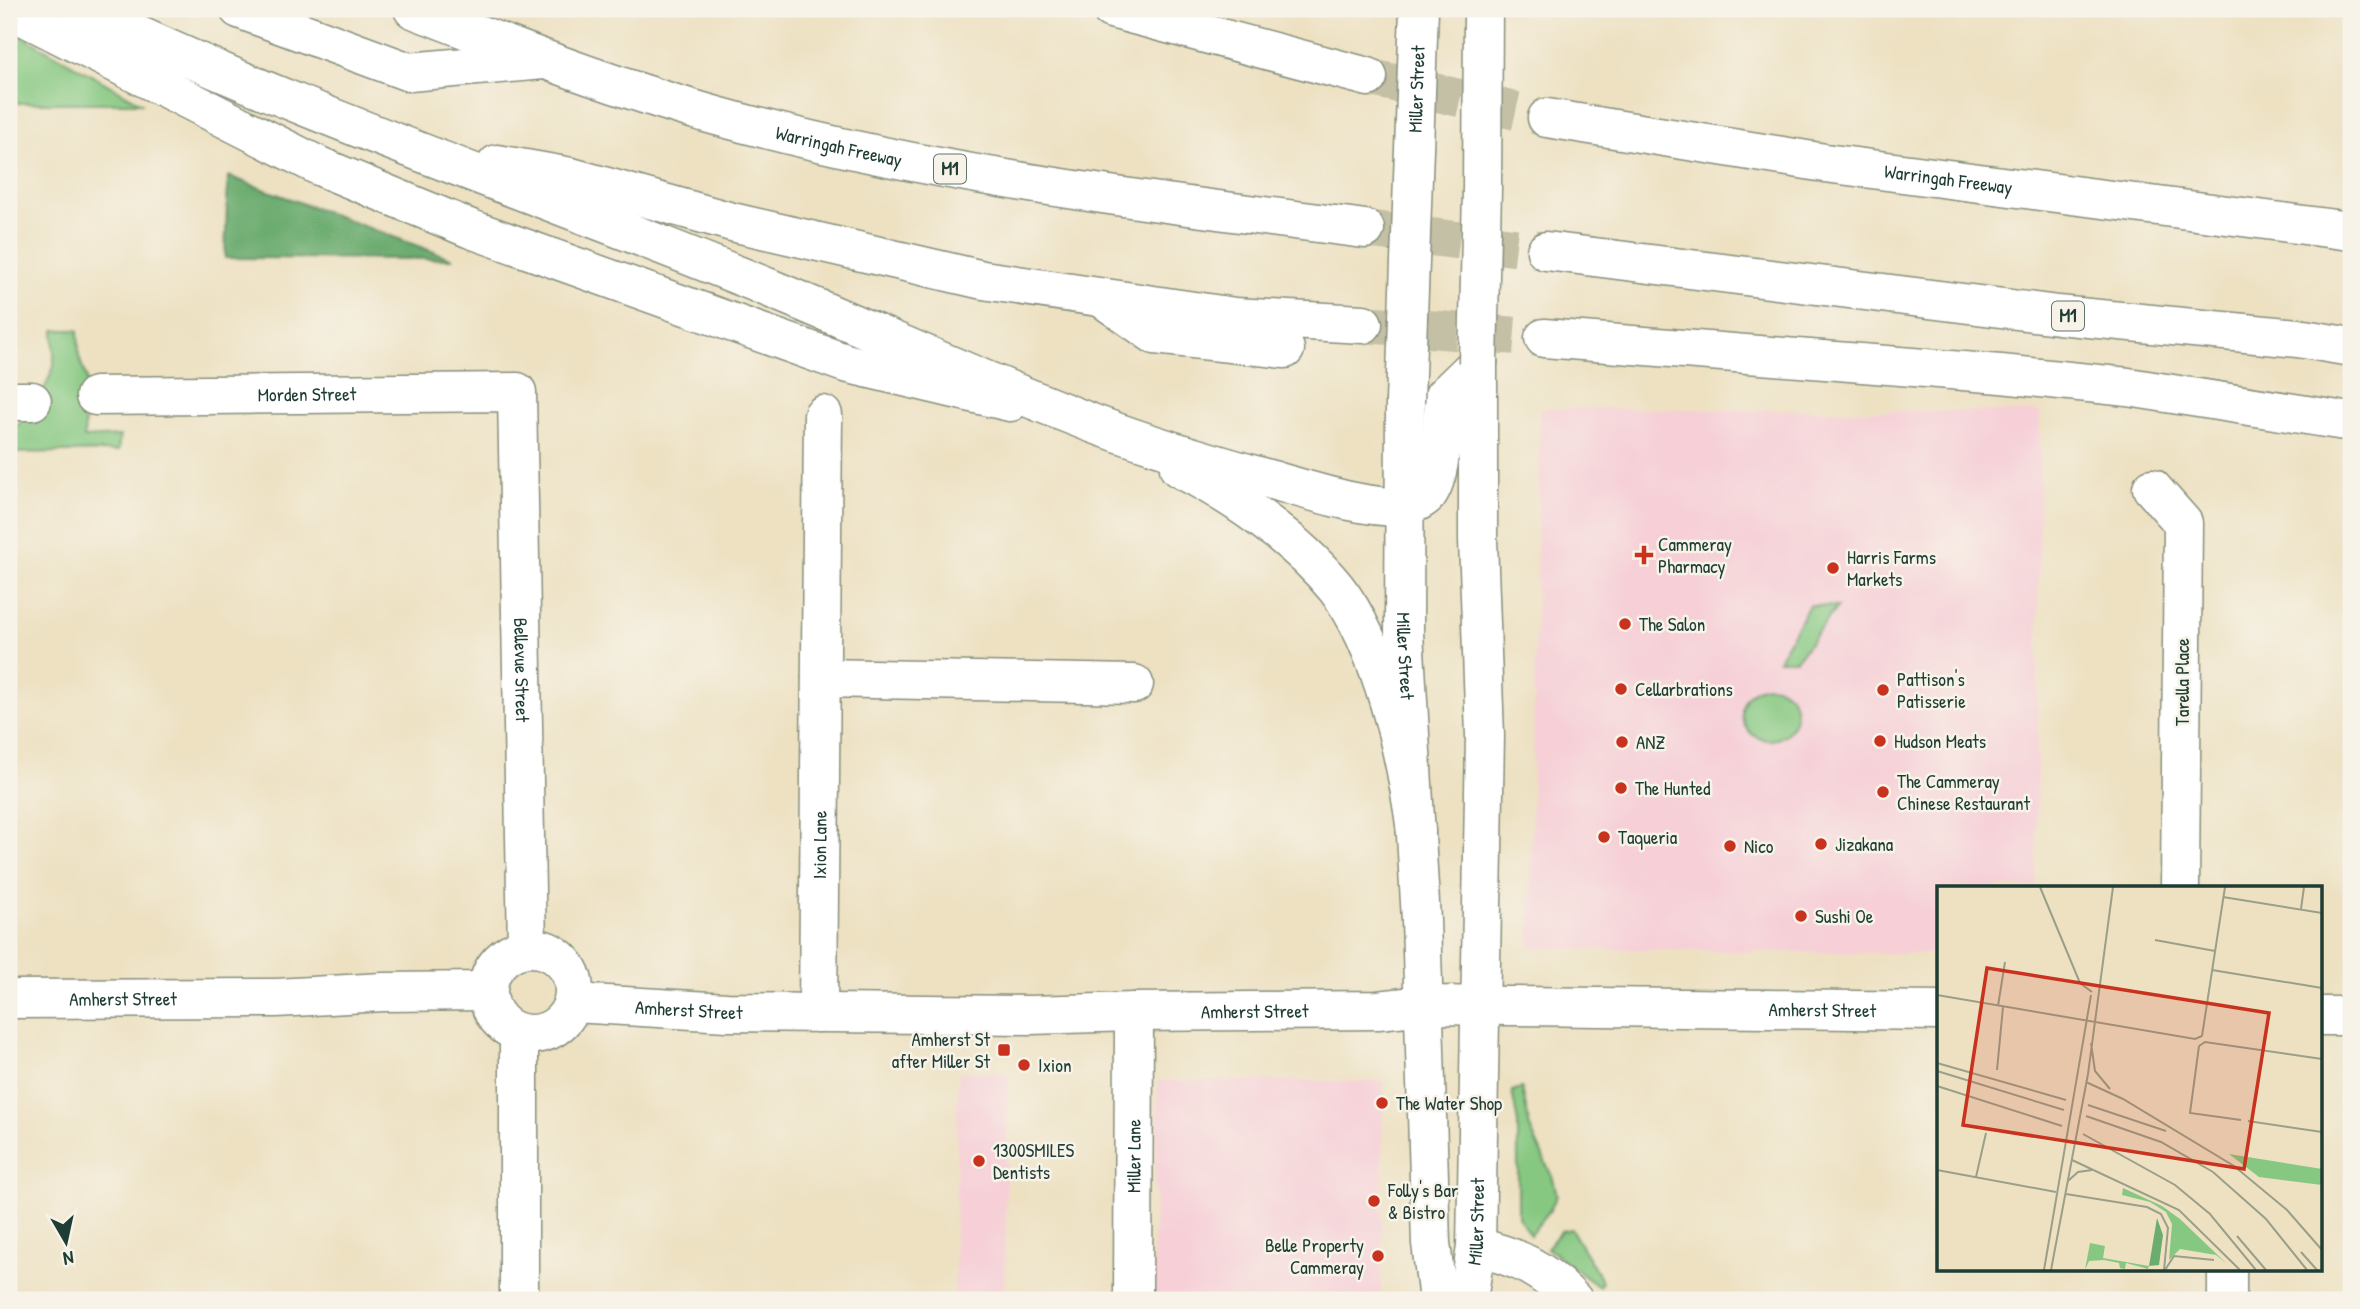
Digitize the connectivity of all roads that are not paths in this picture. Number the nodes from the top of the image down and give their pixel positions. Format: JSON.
{"nodes":[{"id":1,"x":9,"y":9,"type":"edge"},
{"id":2,"x":82,"y":9,"type":"edge"},
{"id":3,"x":239,"y":9,"type":"edge"},
{"id":4,"x":412,"y":9,"type":"edge"},
{"id":5,"x":1111,"y":9,"type":"edge"},
{"id":6,"x":1419,"y":9,"type":"edge"},
{"id":7,"x":1483,"y":9,"type":"edge"},
{"id":8,"x":544,"y":60,"type":"junction"},
{"id":9,"x":1368,"y":77,"type":"tunnel mouth"},
{"id":10,"x":1547,"y":118,"type":"tunnel mouth"},
{"id":11,"x":405,"y":148,"type":"junction"},
{"id":12,"x":1365,"y":229,"type":"tunnel mouth"},
{"id":13,"x":2351,"y":231,"type":"edge"},
{"id":14,"x":1546,"y":251,"type":"tunnel mouth"},
{"id":15,"x":1102,"y":298,"type":"junction"},
{"id":16,"x":1363,"y":324,"type":"tunnel mouth"},
{"id":17,"x":1545,"y":338,"type":"tunnel mouth"},
{"id":18,"x":2351,"y":346,"type":"edge"},
{"id":19,"x":1285,"y":349,"type":"dead end"},
{"id":20,"x":517,"y":391,"type":"joint"},
{"id":21,"x":95,"y":396,"type":"dead end"},
{"id":22,"x":1461,"y":401,"type":"junction"},
{"id":23,"x":822,"y":415,"type":"dead end"},
{"id":24,"x":1080,"y":418,"type":"junction"},
{"id":25,"x":2351,"y":422,"type":"edge"},
{"id":26,"x":2152,"y":488,"type":"dead end"},
{"id":27,"x":1404,"y":507,"type":"junction"},
{"id":28,"x":821,"y":678,"type":"junction"},
{"id":29,"x":1134,"y":684,"type":"dead end"},
{"id":30,"x":1416,"y":831,"type":"junction"},
{"id":31,"x":2180,"y":886,"type":"edge"},
{"id":32,"x":527,"y":948,"type":"junction"},
{"id":33,"x":488,"y":990,"type":"junction"},
{"id":34,"x":9,"y":999,"type":"edge"},
{"id":35,"x":573,"y":1003,"type":"junction"},
{"id":36,"x":1424,"y":1005,"type":"junction"},
{"id":37,"x":1479,"y":1005,"type":"junction"},
{"id":38,"x":1937,"y":1011,"type":"edge"},
{"id":39,"x":1134,"y":1012,"type":"junction"},
{"id":40,"x":818,"y":1013,"type":"junction"},
{"id":41,"x":2322,"y":1016,"type":"edge"},
{"id":42,"x":2351,"y":1016,"type":"edge"},
{"id":43,"x":519,"y":1033,"type":"junction"},
{"id":44,"x":1476,"y":1247,"type":"junction"},
{"id":45,"x":2227,"y":1270,"type":"edge"},
{"id":46,"x":519,"y":1300,"type":"edge"},
{"id":47,"x":1133,"y":1300,"type":"edge"},
{"id":48,"x":1438,"y":1300,"type":"edge"},
{"id":49,"x":1468,"y":1300,"type":"edge"},
{"id":50,"x":1573,"y":1300,"type":"edge"},
{"id":51,"x":2227,"y":1300,"type":"edge"}],
"edges":[{"from":1,"to":24,"type":"main road"},
{"from":2,"to":11,"type":"main road"},
{"from":3,"to":8,"type":"main road"},
{"from":4,"to":8,"type":"main road","name":"Warringah Freeway","number":"M1"},
{"from":5,"to":9,"type":"main road"},
{"from":6,"to":27,"type":"main road","name":"Miller Street","bridge":true},
{"from":7,"to":22,"type":"main road","name":"Miller Street","bridge":true},
{"from":8,"to":12,"type":"main road","name":"Warringah Freeway","number":"M1"},
{"from":10,"to":13,"type":"main road","name":"Warringah Freeway"},
{"from":11,"to":15,"type":"main road"},
{"from":11,"to":24,"type":"main road"},
{"from":14,"to":18,"type":"main road","number":"M1"},
{"from":15,"to":16,"type":"main road"},
{"from":15,"to":19,"type":"main road"},
{"from":17,"to":25,"type":"main road"},
{"from":20,"to":21,"type":"main road","name":"Morden Street"},
{"from":20,"to":32,"type":"main road","name":"Bellevue Street"},
{"from":22,"to":27,"type":"main road"},
{"from":22,"to":37,"type":"main road","name":"Miller Street"},
{"from":23,"to":28,"type":"main road","name":"Ixion Lane"},
{"from":24,"to":27,"type":"main road"},
{"from":24,"to":30,"type":"main road"},
{"from":26,"to":31,"type":"main road","name":"Tarella Place"},
{"from":27,"to":30,"type":"main road","name":"Miller Street"},
{"from":28,"to":29,"type":"main road"},
{"from":28,"to":40,"type":"main road","name":"Ixion Lane"},
{"from":30,"to":36,"type":"main road","name":"Miller Street"},
{"from":32,"to":33,"type":"main road"},
{"from":32,"to":35,"type":"main road"},
{"from":33,"to":34,"type":"main road","name":"Amherst Street"},
{"from":33,"to":43,"type":"main road"},
{"from":35,"to":40,"type":"main road","name":"Amherst Street"},
{"from":35,"to":43,"type":"main road"},
{"from":36,"to":37,"type":"main road","name":"Amherst Street"},
{"from":36,"to":39,"type":"main road","name":"Amherst Street"},
{"from":36,"to":48,"type":"main road","name":"Miller Street"},
{"from":37,"to":38,"type":"main road","name":"Amherst Street"},
{"from":37,"to":44,"type":"main road","name":"Miller Street"},
{"from":39,"to":40,"type":"main road","name":"Amherst Street"},
{"from":39,"to":47,"type":"main road","name":"Miller Lane"},
{"from":41,"to":42,"type":"main road"},
{"from":43,"to":46,"type":"main road"},
{"from":44,"to":49,"type":"main road","name":"Miller Street"},
{"from":44,"to":50,"type":"main road"},
{"from":45,"to":51,"type":"main road"}]}
